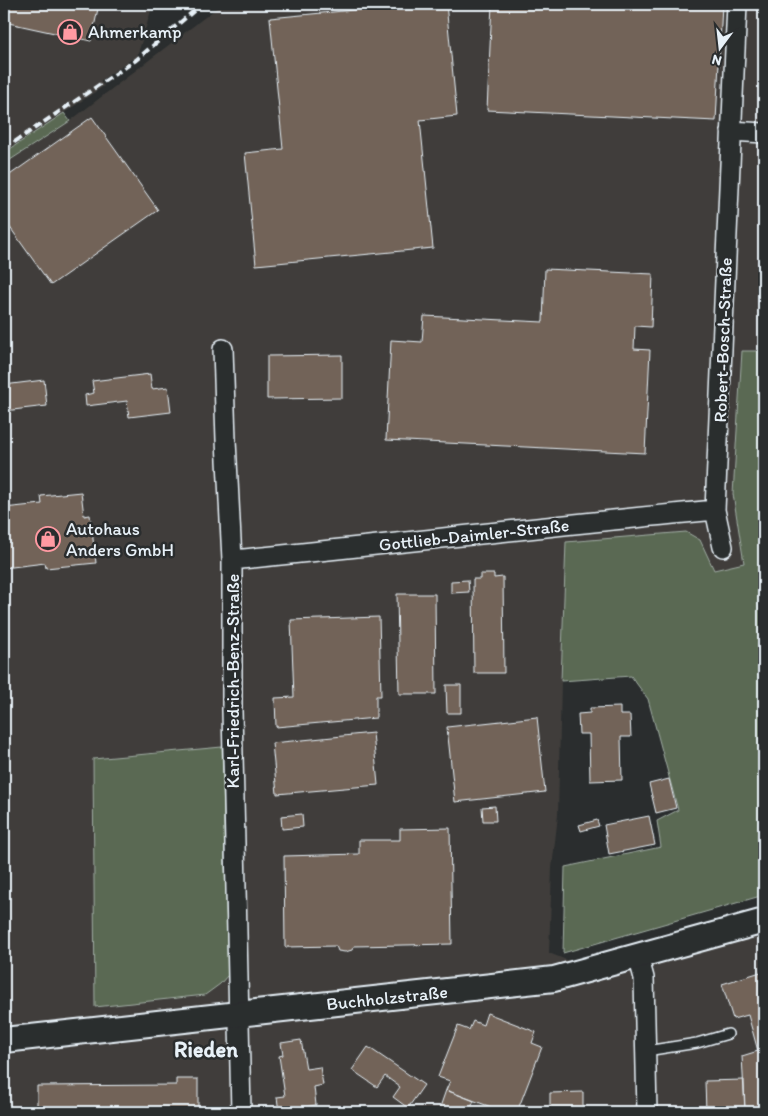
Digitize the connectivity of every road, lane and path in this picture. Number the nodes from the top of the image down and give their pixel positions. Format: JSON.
{"nodes":[{"id":1,"x":737,"y":4,"type":"edge"},
{"id":2,"x":731,"y":131,"type":"junction"},
{"id":3,"x":764,"y":133,"type":"edge"},
{"id":4,"x":223,"y":349,"type":"dead end"},
{"id":5,"x":715,"y":510,"type":"junction"},
{"id":6,"x":723,"y":548,"type":"dead end"},
{"id":7,"x":232,"y":560,"type":"junction"},
{"id":8,"x":764,"y":921,"type":"edge"},
{"id":9,"x":638,"y":956,"type":"junction"},
{"id":10,"x":240,"y":1014,"type":"junction"},
{"id":11,"x":728,"y":1034,"type":"dead end"},
{"id":12,"x":4,"y":1040,"type":"edge"},
{"id":13,"x":646,"y":1051,"type":"junction"},
{"id":14,"x":241,"y":1112,"type":"edge"},
{"id":15,"x":647,"y":1112,"type":"edge"}],
"edges":[{"from":1,"to":2,"type":"street","name":"Robert-Bosch-Straße"},
{"from":2,"to":3,"type":"street"},
{"from":2,"to":5,"type":"street","name":"Robert-Bosch-Straße"},
{"from":4,"to":7,"type":"street","name":"Karl-Friedrich-Benz-Straße"},
{"from":5,"to":6,"type":"street","name":"Robert-Bosch-Straße"},
{"from":5,"to":7,"type":"street","name":"Gottlieb-Daimler-Straße"},
{"from":7,"to":10,"type":"street","name":"Karl-Friedrich-Benz-Straße"},
{"from":8,"to":9,"type":"street","name":"Buchholzstraße"},
{"from":9,"to":10,"type":"street","name":"Buchholzstraße"},
{"from":9,"to":13,"type":"street"},
{"from":10,"to":12,"type":"street","name":"Buchholzstraße"},
{"from":10,"to":14,"type":"street","name":"Karl-Friedrich-Benz-Straße"},
{"from":11,"to":13,"type":"lane"},
{"from":13,"to":15,"type":"street"}]}
